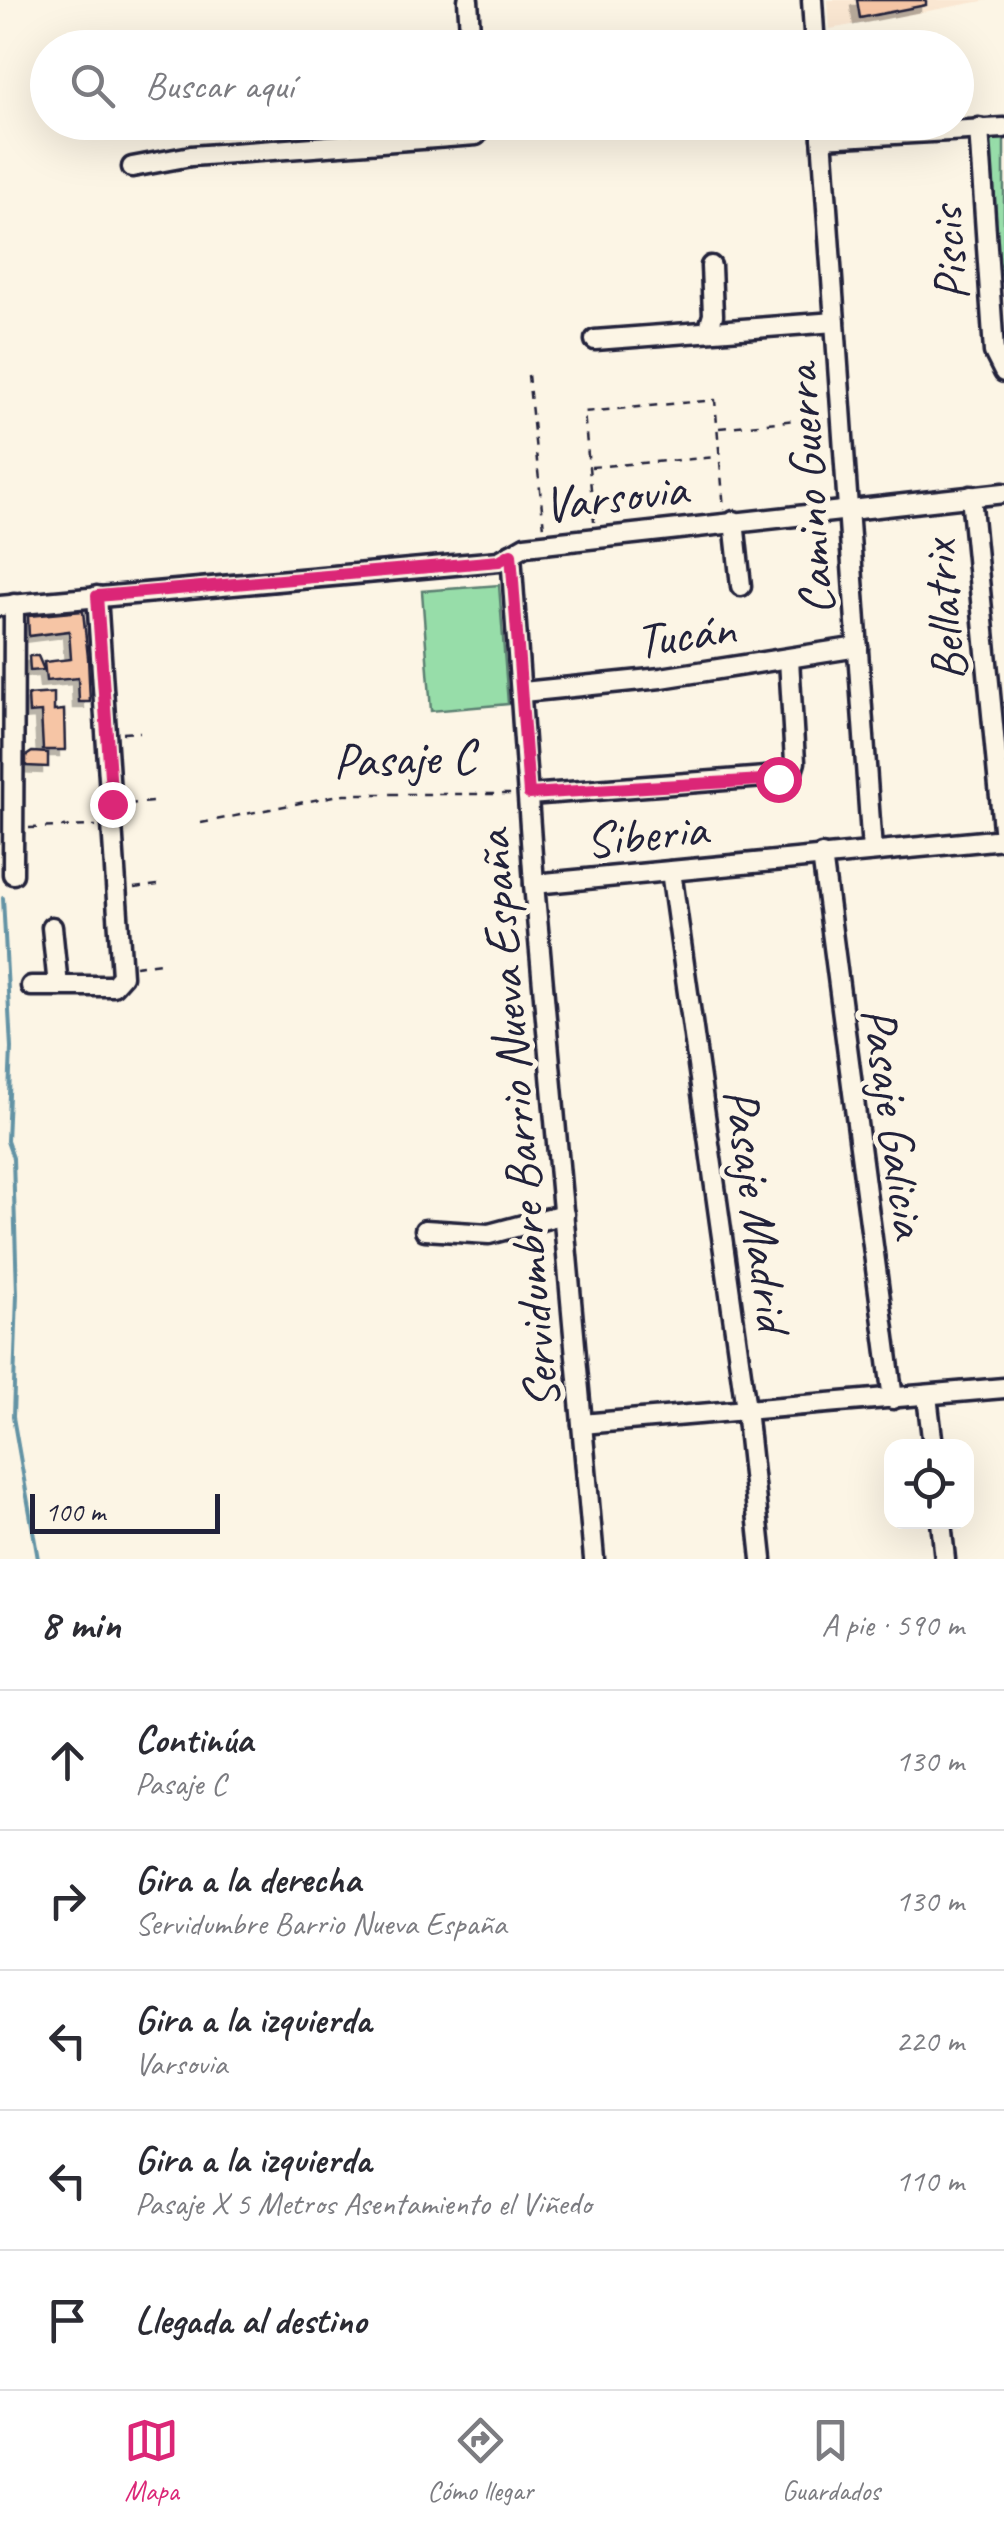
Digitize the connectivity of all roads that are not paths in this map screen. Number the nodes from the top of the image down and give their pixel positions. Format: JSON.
{"nodes":[{"id":1,"x":468,"y":0,"type":"edge"},
{"id":2,"x":812,"y":0,"type":"edge"},
{"id":3,"x":470,"y":30,"type":"edge"},
{"id":4,"x":814,"y":30,"type":"edge"},
{"id":5,"x":974,"y":128,"type":"edge"},
{"id":6,"x":979,"y":128,"type":"junction"},
{"id":7,"x":1004,"y":128,"type":"edge"},
{"id":8,"x":360,"y":140,"type":"edge"},
{"id":9,"x":822,"y":140,"type":"edge"},
{"id":10,"x":132,"y":168,"type":"dead end"},
{"id":11,"x":711,"y":266,"type":"dead end"},
{"id":12,"x":1004,"y":279,"type":"edge"},
{"id":13,"x":990,"y":301,"type":"junction"},
{"id":14,"x":835,"y":322,"type":"junction"},
{"id":15,"x":708,"y":328,"type":"junction"},
{"id":16,"x":595,"y":340,"type":"dead end"},
{"id":17,"x":1004,"y":372,"type":"edge"},
{"id":18,"x":1004,"y":493,"type":"edge"},
{"id":19,"x":971,"y":496,"type":"junction"},
{"id":20,"x":848,"y":508,"type":"junction"},
{"id":21,"x":729,"y":522,"type":"junction"},
{"id":22,"x":511,"y":554,"type":"junction"},
{"id":23,"x":741,"y":586,"type":"dead end"},
{"id":24,"x":97,"y":596,"type":"junction"},
{"id":25,"x":7,"y":605,"type":"edge"},
{"id":26,"x":858,"y":647,"type":"junction"},
{"id":27,"x":789,"y":659,"type":"junction"},
{"id":28,"x":523,"y":692,"type":"junction"},
{"id":29,"x":529,"y":794,"type":"junction"},
{"id":30,"x":9,"y":834,"type":"edge"},
{"id":31,"x":1004,"y":838,"type":"edge"},
{"id":32,"x":872,"y":851,"type":"junction"},
{"id":33,"x":822,"y":856,"type":"junction"},
{"id":34,"x":671,"y":870,"type":"junction"},
{"id":35,"x":13,"y":874,"type":"dead end"},
{"id":36,"x":534,"y":884,"type":"junction"},
{"id":37,"x":52,"y":926,"type":"dead end"},
{"id":38,"x":31,"y":986,"type":"dead end"},
{"id":39,"x":58,"y":986,"type":"junction"},
{"id":40,"x":564,"y":1214,"type":"junction"},
{"id":41,"x":425,"y":1230,"type":"dead end"},
{"id":42,"x":1004,"y":1388,"type":"edge"},
{"id":43,"x":928,"y":1396,"type":"junction"},
{"id":44,"x":893,"y":1399,"type":"junction"},
{"id":45,"x":746,"y":1409,"type":"junction"},
{"id":46,"x":582,"y":1424,"type":"junction"},
{"id":47,"x":932,"y":1439,"type":"edge"},
{"id":48,"x":941,"y":1529,"type":"edge"},
{"id":49,"x":594,"y":1559,"type":"edge"},
{"id":50,"x":762,"y":1559,"type":"edge"},
{"id":51,"x":944,"y":1559,"type":"edge"}],
"edges":[{"from":1,"to":3,"type":"street"},
{"from":2,"to":4,"type":"street"},
{"from":5,"to":6,"type":"street"},
{"from":6,"to":7,"type":"street"},
{"from":6,"to":13,"type":"street","name":"Piscis"},
{"from":8,"to":10,"type":"street"},
{"from":9,"to":14,"type":"street","name":"Camino Guerra"},
{"from":11,"to":15,"type":"street"},
{"from":12,"to":13,"type":"street"},
{"from":13,"to":17,"type":"street","name":"Piscis"},
{"from":14,"to":15,"type":"street"},
{"from":14,"to":20,"type":"street","name":"Camino Guerra"},
{"from":15,"to":16,"type":"street"},
{"from":18,"to":19,"type":"street","name":"Varsovia"},
{"from":19,"to":20,"type":"street","name":"Varsovia"},
{"from":19,"to":31,"type":"street","name":"Bellatrix"},
{"from":20,"to":21,"type":"street","name":"Varsovia"},
{"from":20,"to":26,"type":"street","name":"Camino Guerra"},
{"from":21,"to":22,"type":"street","name":"Varsovia"},
{"from":21,"to":23,"type":"street"},
{"from":22,"to":24,"type":"street","name":"Varsovia"},
{"from":22,"to":28,"type":"street","name":"Servidumbre Barrio Nueva España"},
{"from":24,"to":25,"type":"street","name":"Varsovia"},
{"from":24,"to":39,"type":"street"},
{"from":25,"to":30,"type":"street"},
{"from":26,"to":27,"type":"street","name":"Tucán"},
{"from":26,"to":32,"type":"street","name":"Camino Guerra"},
{"from":27,"to":28,"type":"street","name":"Tucán"},
{"from":27,"to":29,"type":"street","name":"Pasaje C"},
{"from":28,"to":29,"type":"street","name":"Servidumbre Barrio Nueva España"},
{"from":29,"to":36,"type":"street","name":"Servidumbre Barrio Nueva España"},
{"from":30,"to":35,"type":"street"},
{"from":31,"to":32,"type":"street","name":"Siberia"},
{"from":32,"to":33,"type":"street","name":"Siberia"},
{"from":33,"to":34,"type":"street","name":"Siberia"},
{"from":33,"to":44,"type":"street","name":"Pasaje Galicia"},
{"from":34,"to":36,"type":"street","name":"Siberia"},
{"from":34,"to":45,"type":"street","name":"Pasaje Madrid"},
{"from":36,"to":40,"type":"street","name":"Servidumbre Barrio Nueva España"},
{"from":37,"to":39,"type":"street"},
{"from":38,"to":39,"type":"street"},
{"from":40,"to":41,"type":"street"},
{"from":40,"to":46,"type":"street","name":"Servidumbre Barrio Nueva España"},
{"from":42,"to":43,"type":"street"},
{"from":43,"to":44,"type":"street"},
{"from":43,"to":47,"type":"street"},
{"from":44,"to":45,"type":"street"},
{"from":45,"to":46,"type":"street"},
{"from":45,"to":50,"type":"street","name":"Pasaje Madrid"},
{"from":46,"to":49,"type":"street","name":"Servidumbre Barrio Nueva España"},
{"from":48,"to":51,"type":"street"}]}
